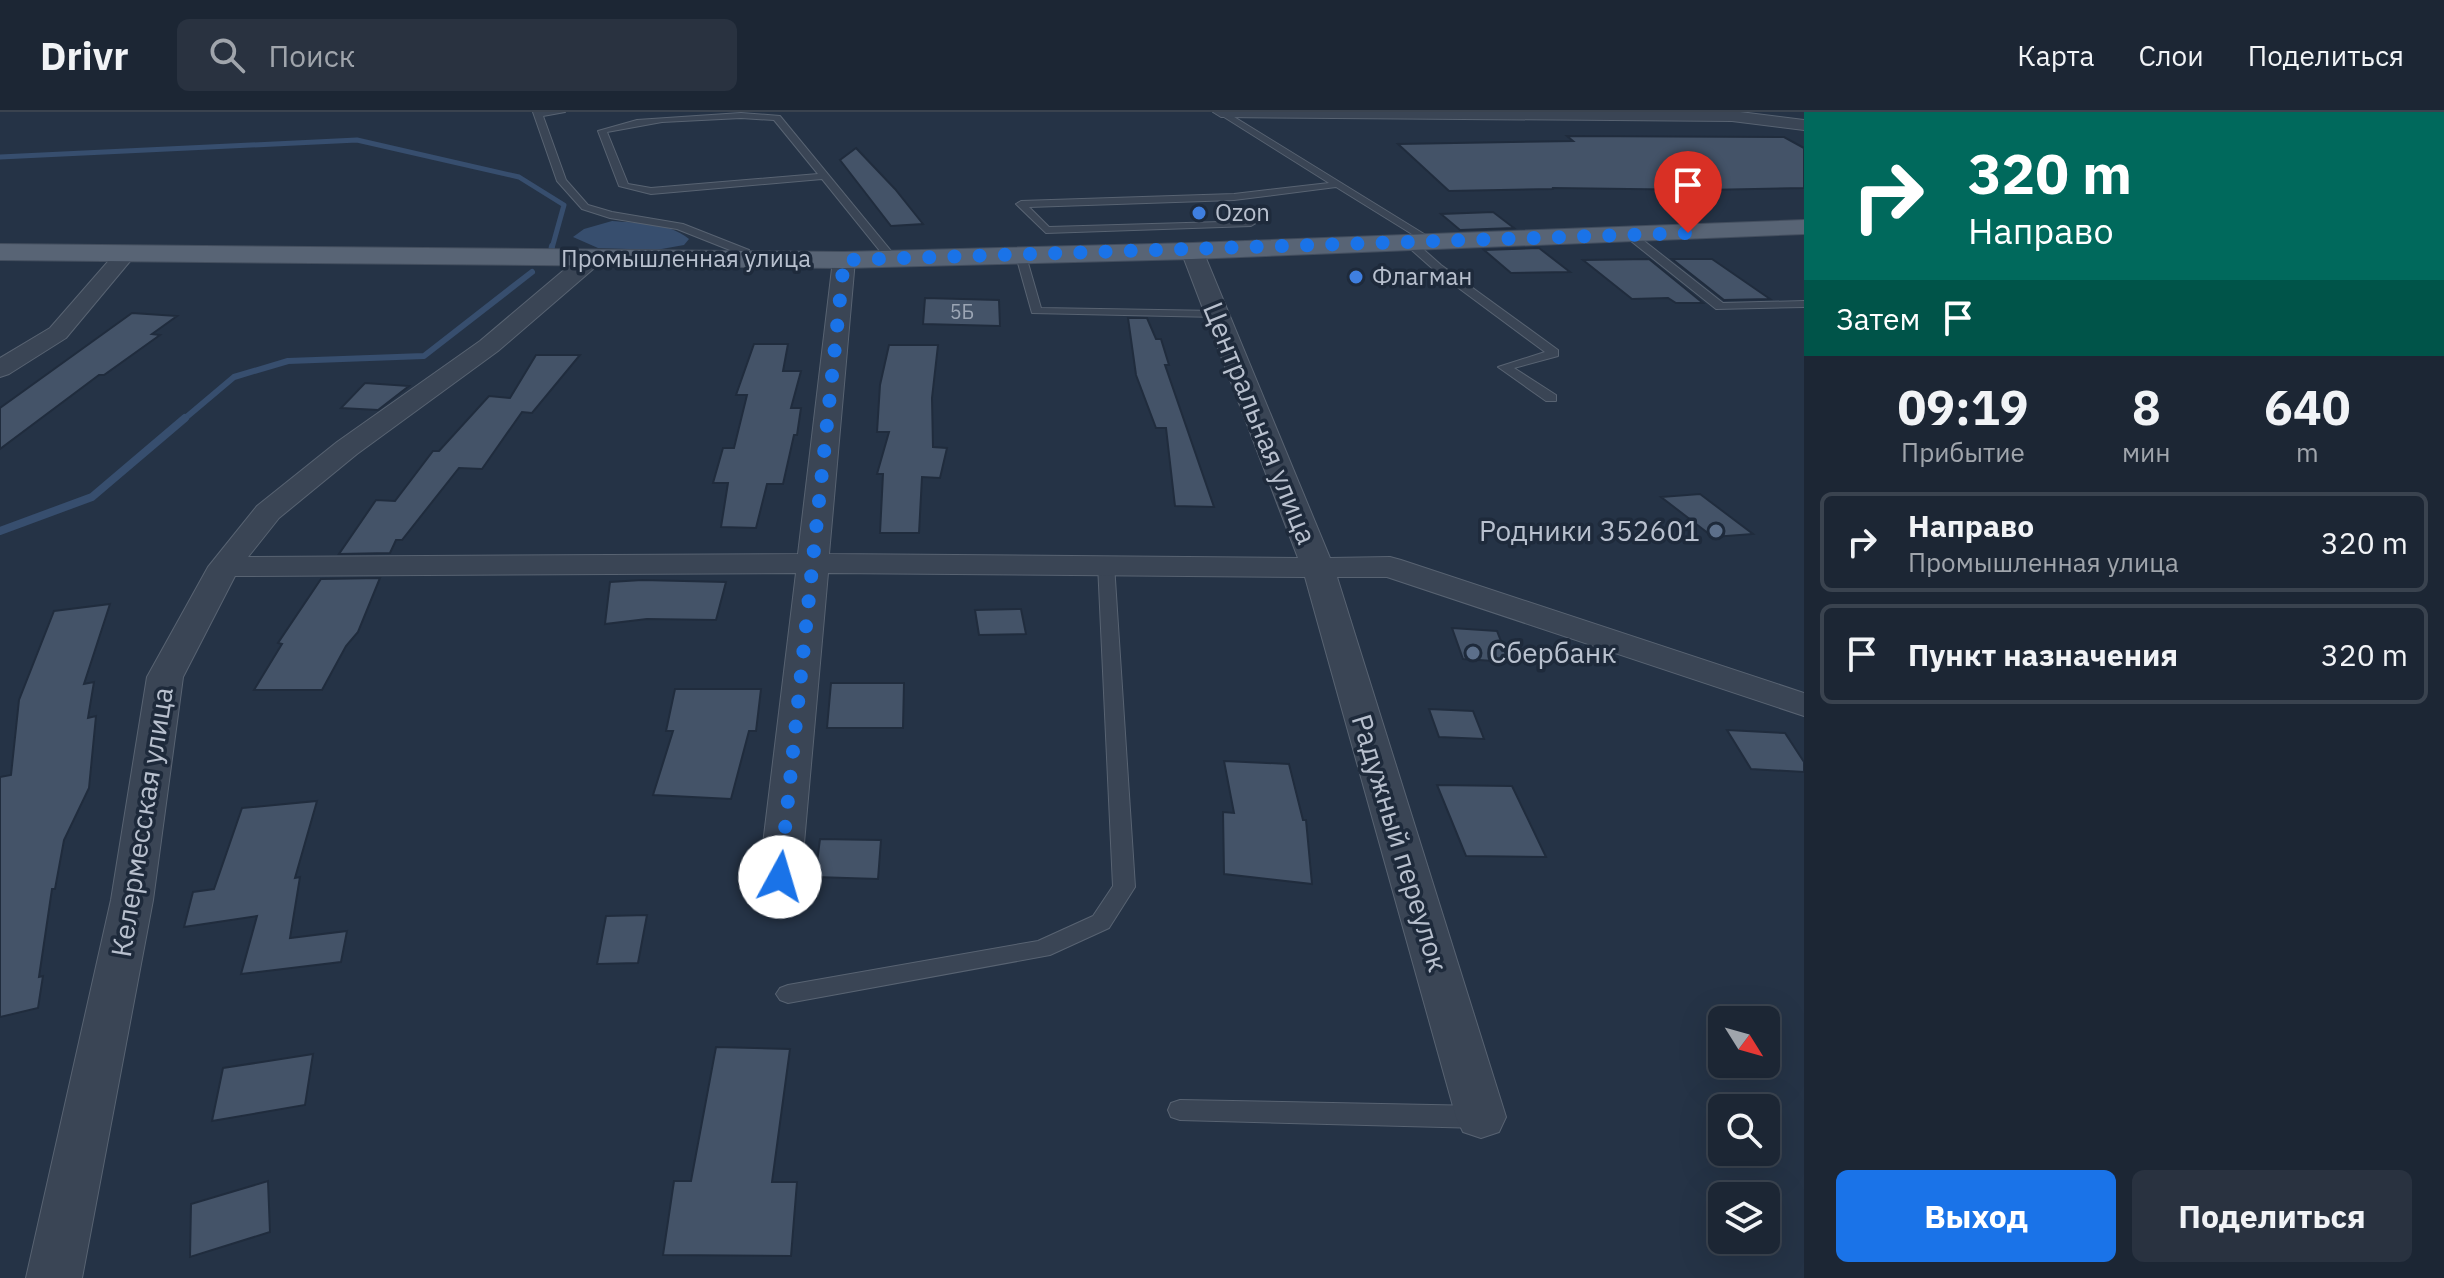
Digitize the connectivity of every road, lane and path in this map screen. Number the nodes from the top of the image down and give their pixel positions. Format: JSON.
{"nodes":[{"id":1,"x":561,"y":112,"type":"edge"},
{"id":2,"x":1221,"y":112,"type":"edge"},
{"id":3,"x":537,"y":113,"type":"edge"},
{"id":4,"x":1804,"y":125,"type":"edge"},
{"id":5,"x":824,"y":176,"type":"junction"},
{"id":6,"x":1335,"y":185,"type":"junction"},
{"id":7,"x":1251,"y":223,"type":"dead end"},
{"id":8,"x":1804,"y":227,"type":"edge"},
{"id":9,"x":1630,"y":235,"type":"junction"},
{"id":10,"x":1421,"y":242,"type":"junction"},
{"id":11,"x":1192,"y":251,"type":"junction"},
{"id":12,"x":0,"y":252,"type":"edge"},
{"id":13,"x":125,"y":254,"type":"junction"},
{"id":14,"x":1021,"y":256,"type":"junction"},
{"id":15,"x":591,"y":259,"type":"junction"},
{"id":16,"x":892,"y":259,"type":"junction"},
{"id":17,"x":747,"y":260,"type":"junction"},
{"id":18,"x":844,"y":260,"type":"junction"},
{"id":19,"x":1804,"y":304,"type":"edge"},
{"id":20,"x":1217,"y":314,"type":"junction"},
{"id":21,"x":0,"y":369,"type":"edge"},
{"id":22,"x":1551,"y":398,"type":"dead end"},
{"id":23,"x":815,"y":563,"type":"junction"},
{"id":24,"x":1106,"y":564,"type":"junction"},
{"id":25,"x":224,"y":567,"type":"junction"},
{"id":26,"x":1318,"y":568,"type":"junction"},
{"id":27,"x":1804,"y":705,"type":"edge"},
{"id":28,"x":780,"y":877,"type":"dead end"},
{"id":29,"x":788,"y":994,"type":"dead end"},
{"id":30,"x":1180,"y":1110,"type":"dead end"},
{"id":31,"x":1481,"y":1117,"type":"joint"},
{"id":32,"x":54,"y":1278,"type":"edge"}],
"edges":[{"from":1,"to":3,"type":"lane"},
{"from":2,"to":4,"type":"street"},
{"from":2,"to":6,"type":"lane"},
{"from":3,"to":17,"type":"lane"},
{"from":5,"to":5,"type":"lane"},
{"from":5,"to":16,"type":"lane"},
{"from":6,"to":7,"type":"lane"},
{"from":6,"to":10,"type":"lane"},
{"from":8,"to":9,"type":"main road","name":"Промышленная улица"},
{"from":9,"to":10,"type":"main road","name":"Промышленная улица"},
{"from":9,"to":19,"type":"lane"},
{"from":10,"to":11,"type":"main road","name":"Промышленная улица"},
{"from":10,"to":22,"type":"lane"},
{"from":11,"to":14,"type":"main road","name":"Промышленная улица"},
{"from":11,"to":20,"type":"street","name":"Центральная улица"},
{"from":12,"to":13,"type":"main road","name":"Промышленная улица"},
{"from":13,"to":15,"type":"main road","name":"Промышленная улица"},
{"from":13,"to":21,"type":"street"},
{"from":14,"to":16,"type":"main road","name":"Промышленная улица"},
{"from":14,"to":20,"type":"lane"},
{"from":15,"to":17,"type":"main road","name":"Промышленная улица"},
{"from":15,"to":25,"type":"street","name":"Келермесская улица"},
{"from":16,"to":18,"type":"main road","name":"Промышленная улица"},
{"from":17,"to":18,"type":"main road","name":"Промышленная улица"},
{"from":18,"to":23,"type":"street"},
{"from":20,"to":26,"type":"street","name":"Центральная улица"},
{"from":23,"to":24,"type":"street"},
{"from":23,"to":25,"type":"street"},
{"from":23,"to":28,"type":"street"},
{"from":24,"to":26,"type":"street"},
{"from":24,"to":29,"type":"lane"},
{"from":25,"to":32,"type":"street","name":"Келермесская улица"},
{"from":26,"to":27,"type":"street","name":"Центральная улица"},
{"from":26,"to":31,"type":"street","name":"Радужный переулок"},
{"from":30,"to":31,"type":"lane"}]}
